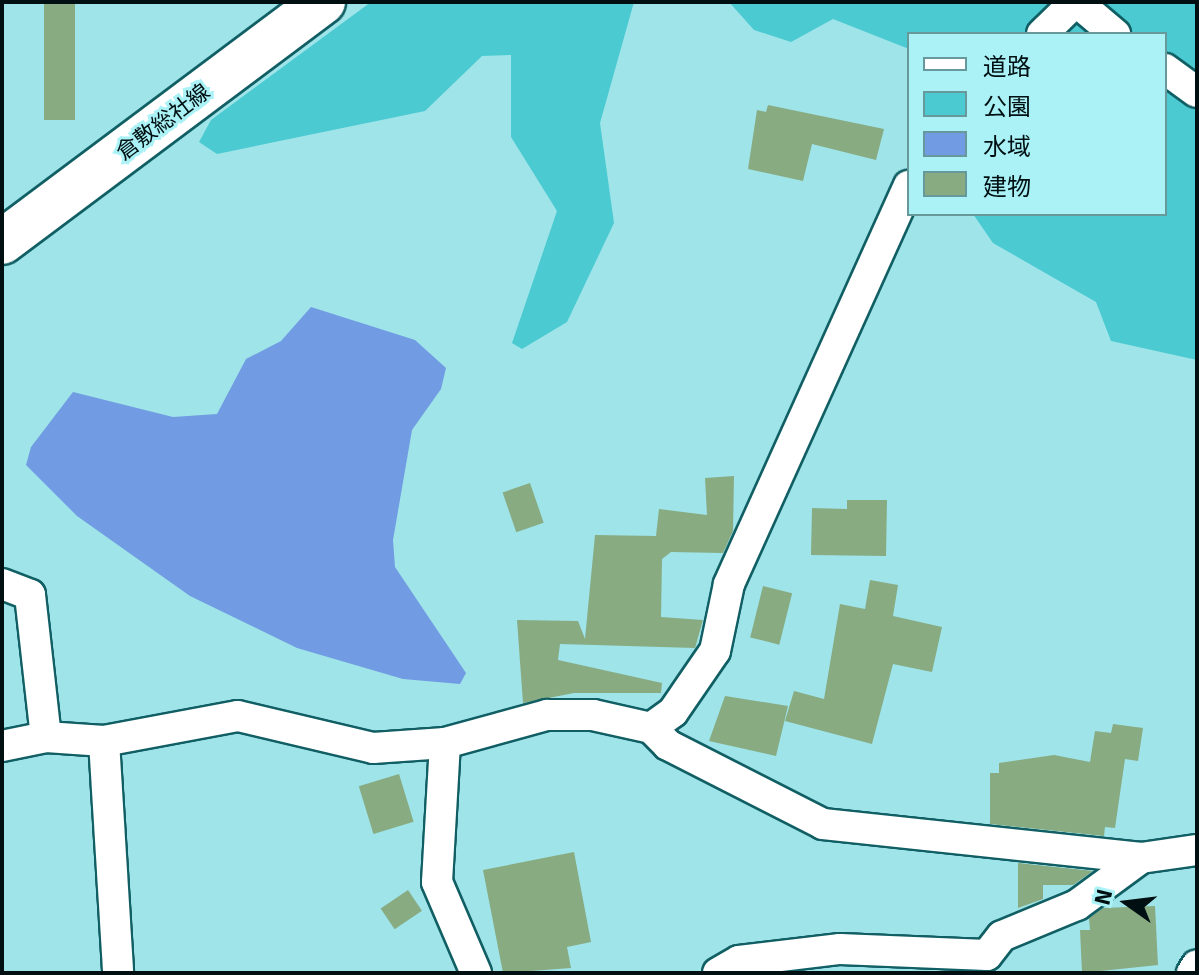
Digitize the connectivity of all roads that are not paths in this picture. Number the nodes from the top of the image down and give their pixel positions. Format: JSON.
{"nodes":[{"id":1,"x":323,"y":2,"type":"edge"},
{"id":2,"x":1076,"y":2,"type":"edge"},
{"id":3,"x":1044,"y":32,"type":"edge"},
{"id":4,"x":1113,"y":32,"type":"edge"},
{"id":5,"x":1167,"y":70,"type":"edge"},
{"id":6,"x":1197,"y":92,"type":"edge"},
{"id":7,"x":907,"y":190,"type":"edge"},
{"id":8,"x":2,"y":242,"type":"edge"},
{"id":9,"x":2,"y":584,"type":"edge"},
{"id":10,"x":651,"y":728,"type":"junction"},
{"id":11,"x":46,"y":737,"type":"junction"},
{"id":12,"x":104,"y":741,"type":"junction"},
{"id":13,"x":445,"y":743,"type":"junction"},
{"id":14,"x":2,"y":746,"type":"edge"},
{"id":15,"x":1197,"y":850,"type":"edge"},
{"id":16,"x":1141,"y":858,"type":"junction"},
{"id":17,"x":788,"y":965,"type":"edge"},
{"id":18,"x":1197,"y":965,"type":"edge"},
{"id":19,"x":118,"y":973,"type":"edge"},
{"id":20,"x":476,"y":973,"type":"edge"},
{"id":21,"x":718,"y":973,"type":"edge"},
{"id":22,"x":1192,"y":973,"type":"edge"}],
"edges":[{"from":1,"to":8,"type":"main road","name":"倉敷総社線"},
{"from":2,"to":3,"type":"street"},
{"from":2,"to":4,"type":"street"},
{"from":5,"to":6,"type":"street"},
{"from":7,"to":10,"type":"street"},
{"from":9,"to":11,"type":"street"},
{"from":10,"to":13,"type":"street"},
{"from":10,"to":16,"type":"street"},
{"from":11,"to":12,"type":"street"},
{"from":11,"to":14,"type":"street"},
{"from":12,"to":13,"type":"street"},
{"from":12,"to":19,"type":"street"},
{"from":13,"to":20,"type":"street"},
{"from":15,"to":16,"type":"street"},
{"from":16,"to":17,"type":"street"},
{"from":17,"to":21,"type":"street"},
{"from":18,"to":22,"type":"street"}]}
